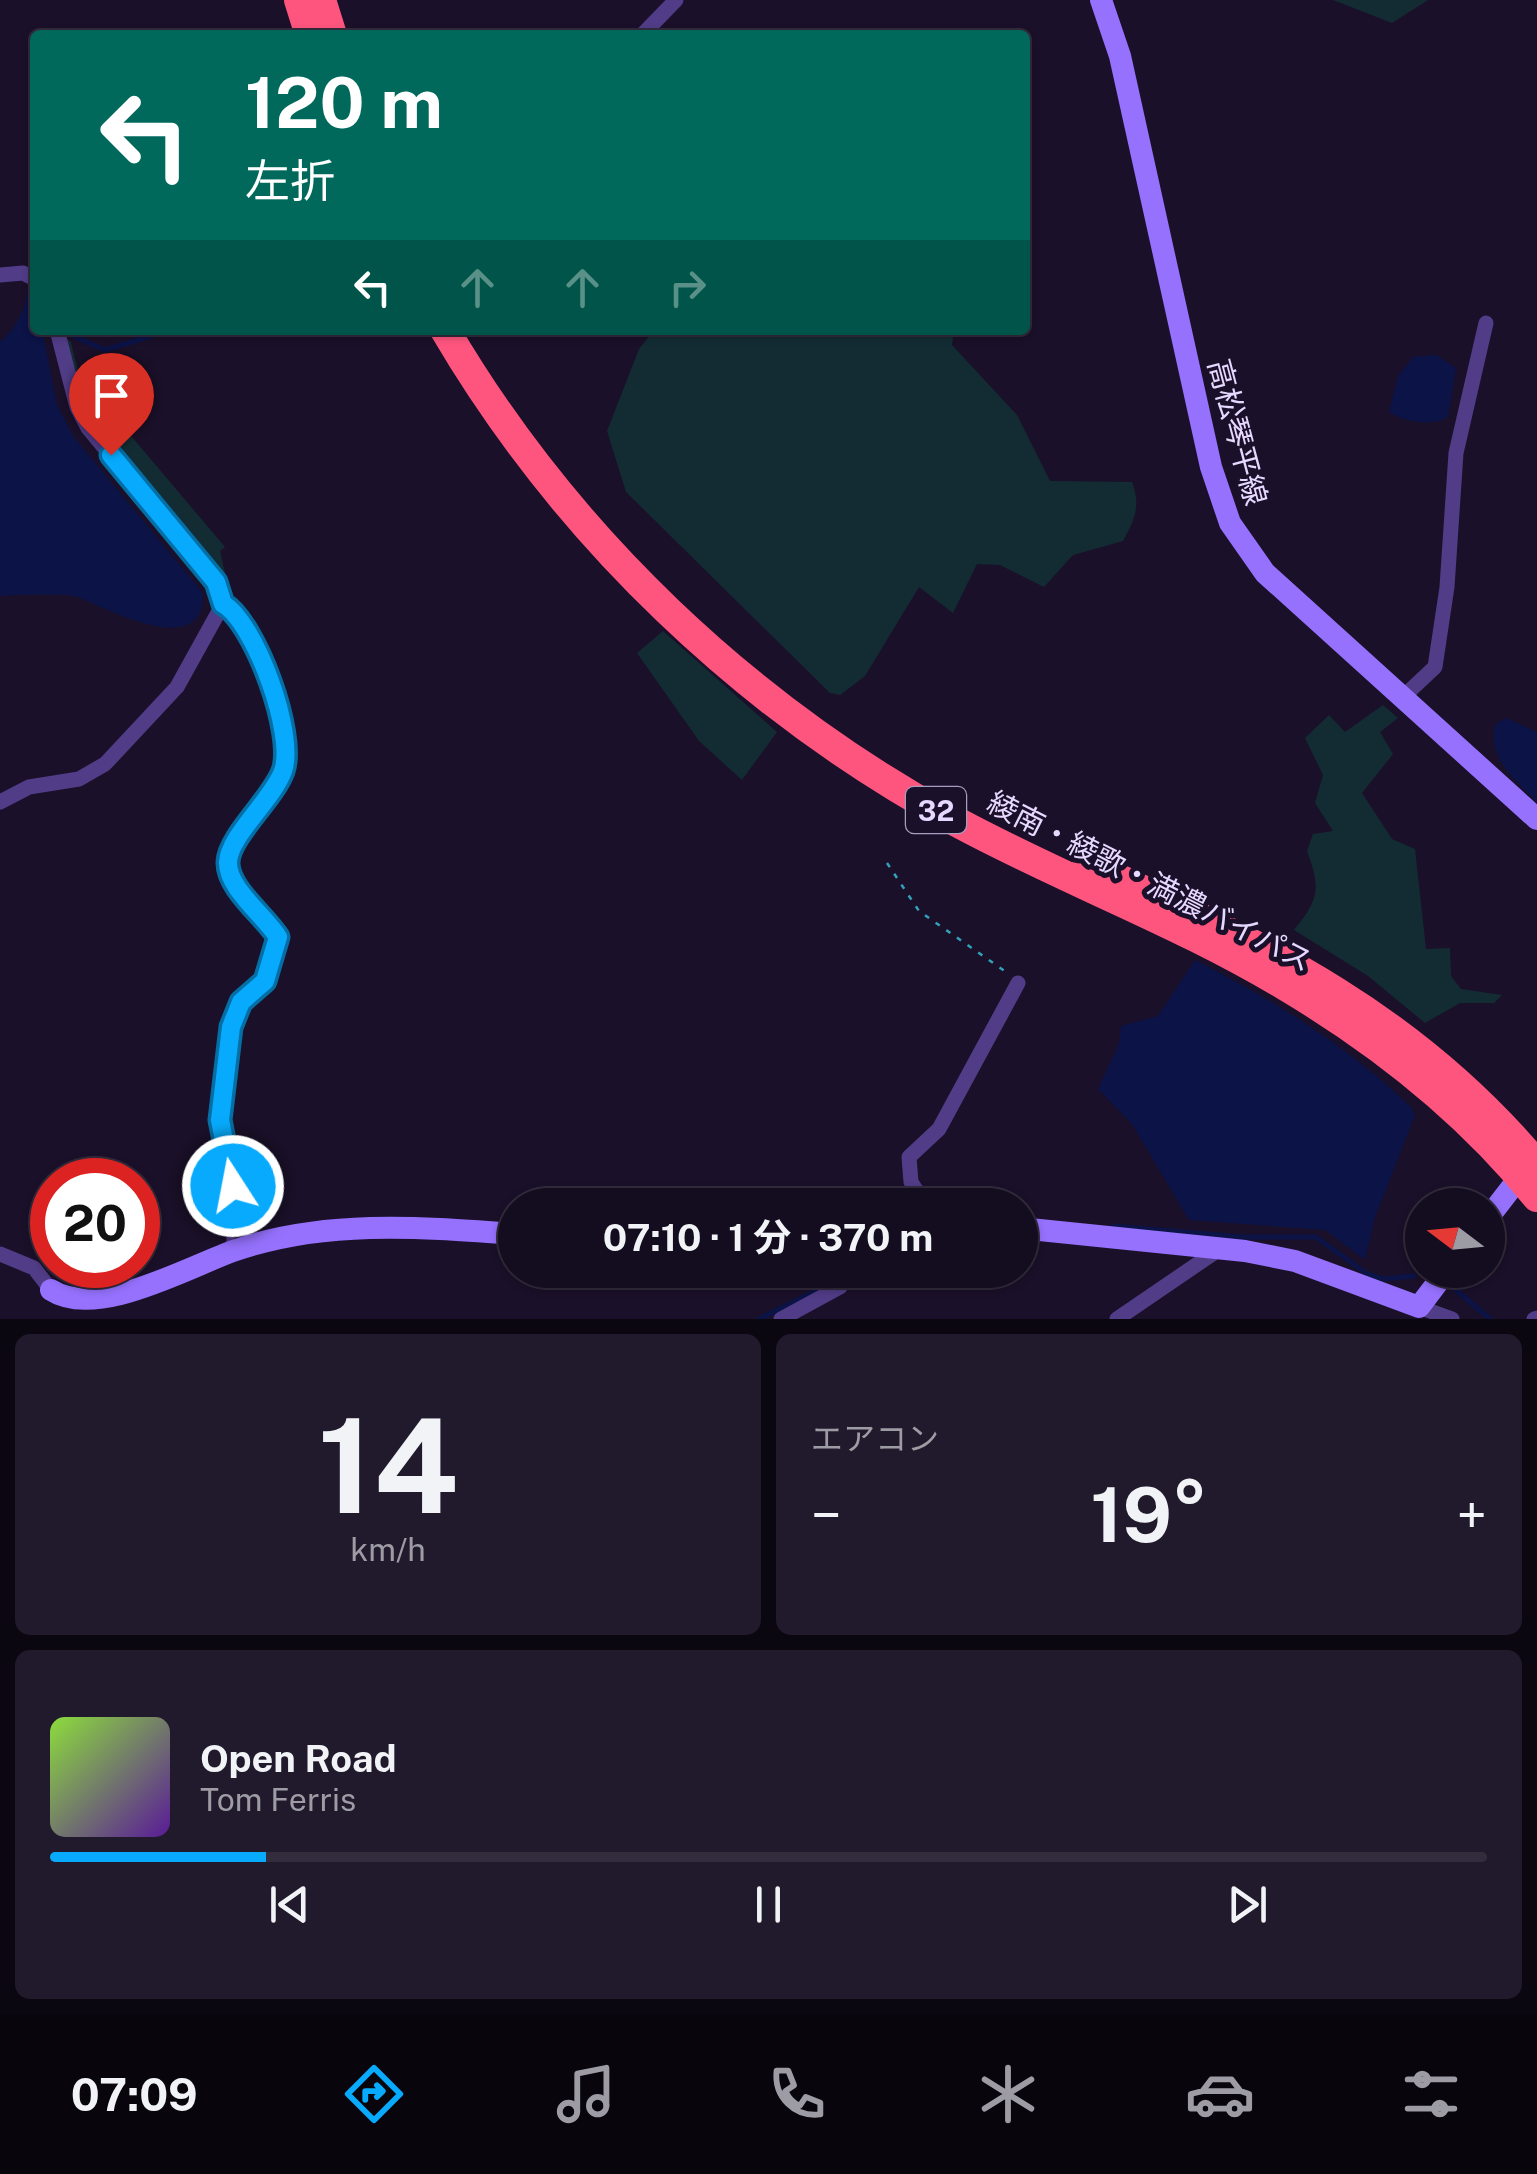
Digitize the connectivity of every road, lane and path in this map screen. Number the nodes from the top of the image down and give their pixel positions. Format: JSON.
{"nodes":[{"id":1,"x":299,"y":0,"type":"edge"},
{"id":2,"x":321,"y":0,"type":"edge"},
{"id":3,"x":676,"y":0,"type":"edge"},
{"id":4,"x":1101,"y":0,"type":"edge"},
{"id":5,"x":308,"y":30,"type":"edge"},
{"id":6,"x":330,"y":30,"type":"edge"},
{"id":7,"x":647,"y":30,"type":"edge"},
{"id":8,"x":0,"y":275,"type":"edge"},
{"id":9,"x":30,"y":277,"type":"edge"},
{"id":10,"x":1486,"y":324,"type":"dead end"},
{"id":11,"x":59,"y":335,"type":"edge"},
{"id":12,"x":448,"y":335,"type":"edge"},
{"id":13,"x":472,"y":335,"type":"edge"},
{"id":14,"x":223,"y":604,"type":"junction"},
{"id":15,"x":1402,"y":698,"type":"junction"},
{"id":16,"x":0,"y":802,"type":"edge"},
{"id":17,"x":1537,"y":819,"type":"edge"},
{"id":18,"x":887,"y":863,"type":"dead end"},
{"id":19,"x":1018,"y":983,"type":"joint"},
{"id":20,"x":1533,"y":1170,"type":"edge"},
{"id":21,"x":916,"y":1188,"type":"edge"},
{"id":22,"x":1505,"y":1200,"type":"edge"},
{"id":23,"x":1038,"y":1230,"type":"edge"},
{"id":24,"x":498,"y":1233,"type":"edge"},
{"id":25,"x":1221,"y":1248,"type":"junction"},
{"id":26,"x":231,"y":1252,"type":"junction"},
{"id":27,"x":0,"y":1254,"type":"edge"},
{"id":28,"x":838,"y":1288,"type":"edge"},
{"id":29,"x":1434,"y":1288,"type":"edge"},
{"id":30,"x":51,"y":1290,"type":"joint"},
{"id":31,"x":1419,"y":1307,"type":"junction"},
{"id":32,"x":780,"y":1319,"type":"edge"},
{"id":33,"x":1117,"y":1319,"type":"edge"},
{"id":34,"x":1452,"y":1319,"type":"edge"}],
"edges":[{"from":1,"to":5,"type":"highway"},
{"from":2,"to":6,"type":"highway"},
{"from":3,"to":7,"type":"street"},
{"from":4,"to":15,"type":"street","name":"高松琴平線"},
{"from":8,"to":9,"type":"street"},
{"from":10,"to":15,"type":"street"},
{"from":11,"to":14,"type":"street"},
{"from":12,"to":20,"type":"highway","name":"綾南・綾歌・満濃バイパス","number":"32"},
{"from":13,"to":20,"type":"highway","name":"綾南・綾歌・満濃バイパス","number":"32"},
{"from":14,"to":16,"type":"street"},
{"from":14,"to":26,"type":"lane"},
{"from":15,"to":17,"type":"street","name":"高松琴平線"},
{"from":18,"to":19,"type":"path"},
{"from":19,"to":21,"type":"street"},
{"from":20,"to":22,"type":"street"},
{"from":23,"to":25,"type":"street"},
{"from":24,"to":26,"type":"street"},
{"from":25,"to":31,"type":"street"},
{"from":25,"to":33,"type":"street"},
{"from":26,"to":30,"type":"street"},
{"from":27,"to":30,"type":"street"},
{"from":28,"to":32,"type":"street"},
{"from":29,"to":31,"type":"street"},
{"from":31,"to":34,"type":"street"}]}
